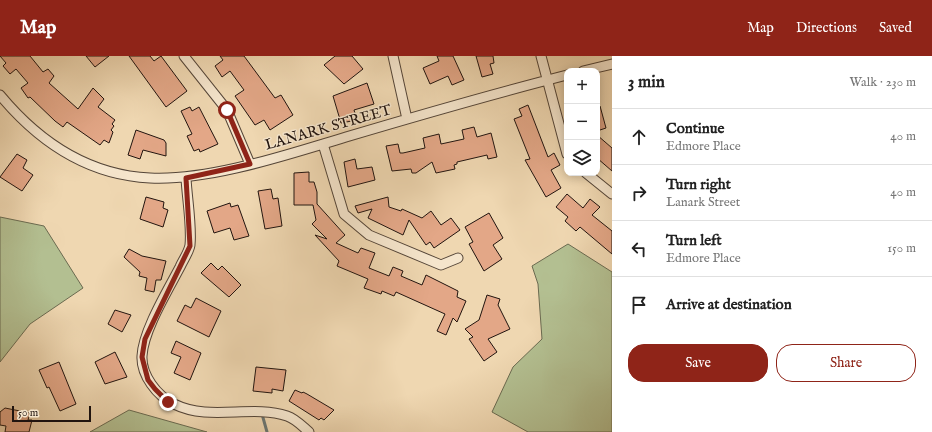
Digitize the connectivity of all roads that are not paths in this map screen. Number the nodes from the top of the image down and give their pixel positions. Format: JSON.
{"nodes":[{"id":1,"x":184,"y":56,"type":"edge"},
{"id":2,"x":393,"y":56,"type":"edge"},
{"id":3,"x":541,"y":56,"type":"edge"},
{"id":4,"x":612,"y":64,"type":"edge"},
{"id":5,"x":595,"y":68,"type":"edge"},
{"id":6,"x":564,"y":76,"type":"edge"},
{"id":7,"x":549,"y":80,"type":"junction"},
{"id":8,"x":0,"y":95,"type":"edge"},
{"id":9,"x":407,"y":119,"type":"junction"},
{"id":10,"x":564,"y":142,"type":"edge"},
{"id":11,"x":323,"y":144,"type":"junction"},
{"id":12,"x":250,"y":164,"type":"junction"},
{"id":13,"x":590,"y":176,"type":"edge"},
{"id":14,"x":186,"y":178,"type":"junction"},
{"id":15,"x":612,"y":194,"type":"edge"},
{"id":16,"x":458,"y":258,"type":"dead end"},
{"id":17,"x":309,"y":432,"type":"edge"}],
"edges":[{"from":1,"to":12,"type":"street"},
{"from":2,"to":9,"type":"street"},
{"from":3,"to":7,"type":"street"},
{"from":4,"to":5,"type":"street"},
{"from":6,"to":7,"type":"street","name":"LANARK STREET"},
{"from":7,"to":9,"type":"street","name":"LANARK STREET"},
{"from":7,"to":10,"type":"street"},
{"from":8,"to":14,"type":"street","name":"LANARK STREET"},
{"from":9,"to":11,"type":"street","name":"LANARK STREET"},
{"from":11,"to":12,"type":"street","name":"LANARK STREET"},
{"from":11,"to":16,"type":"street"},
{"from":12,"to":14,"type":"street","name":"LANARK STREET"},
{"from":13,"to":15,"type":"street"},
{"from":14,"to":17,"type":"street"}]}
